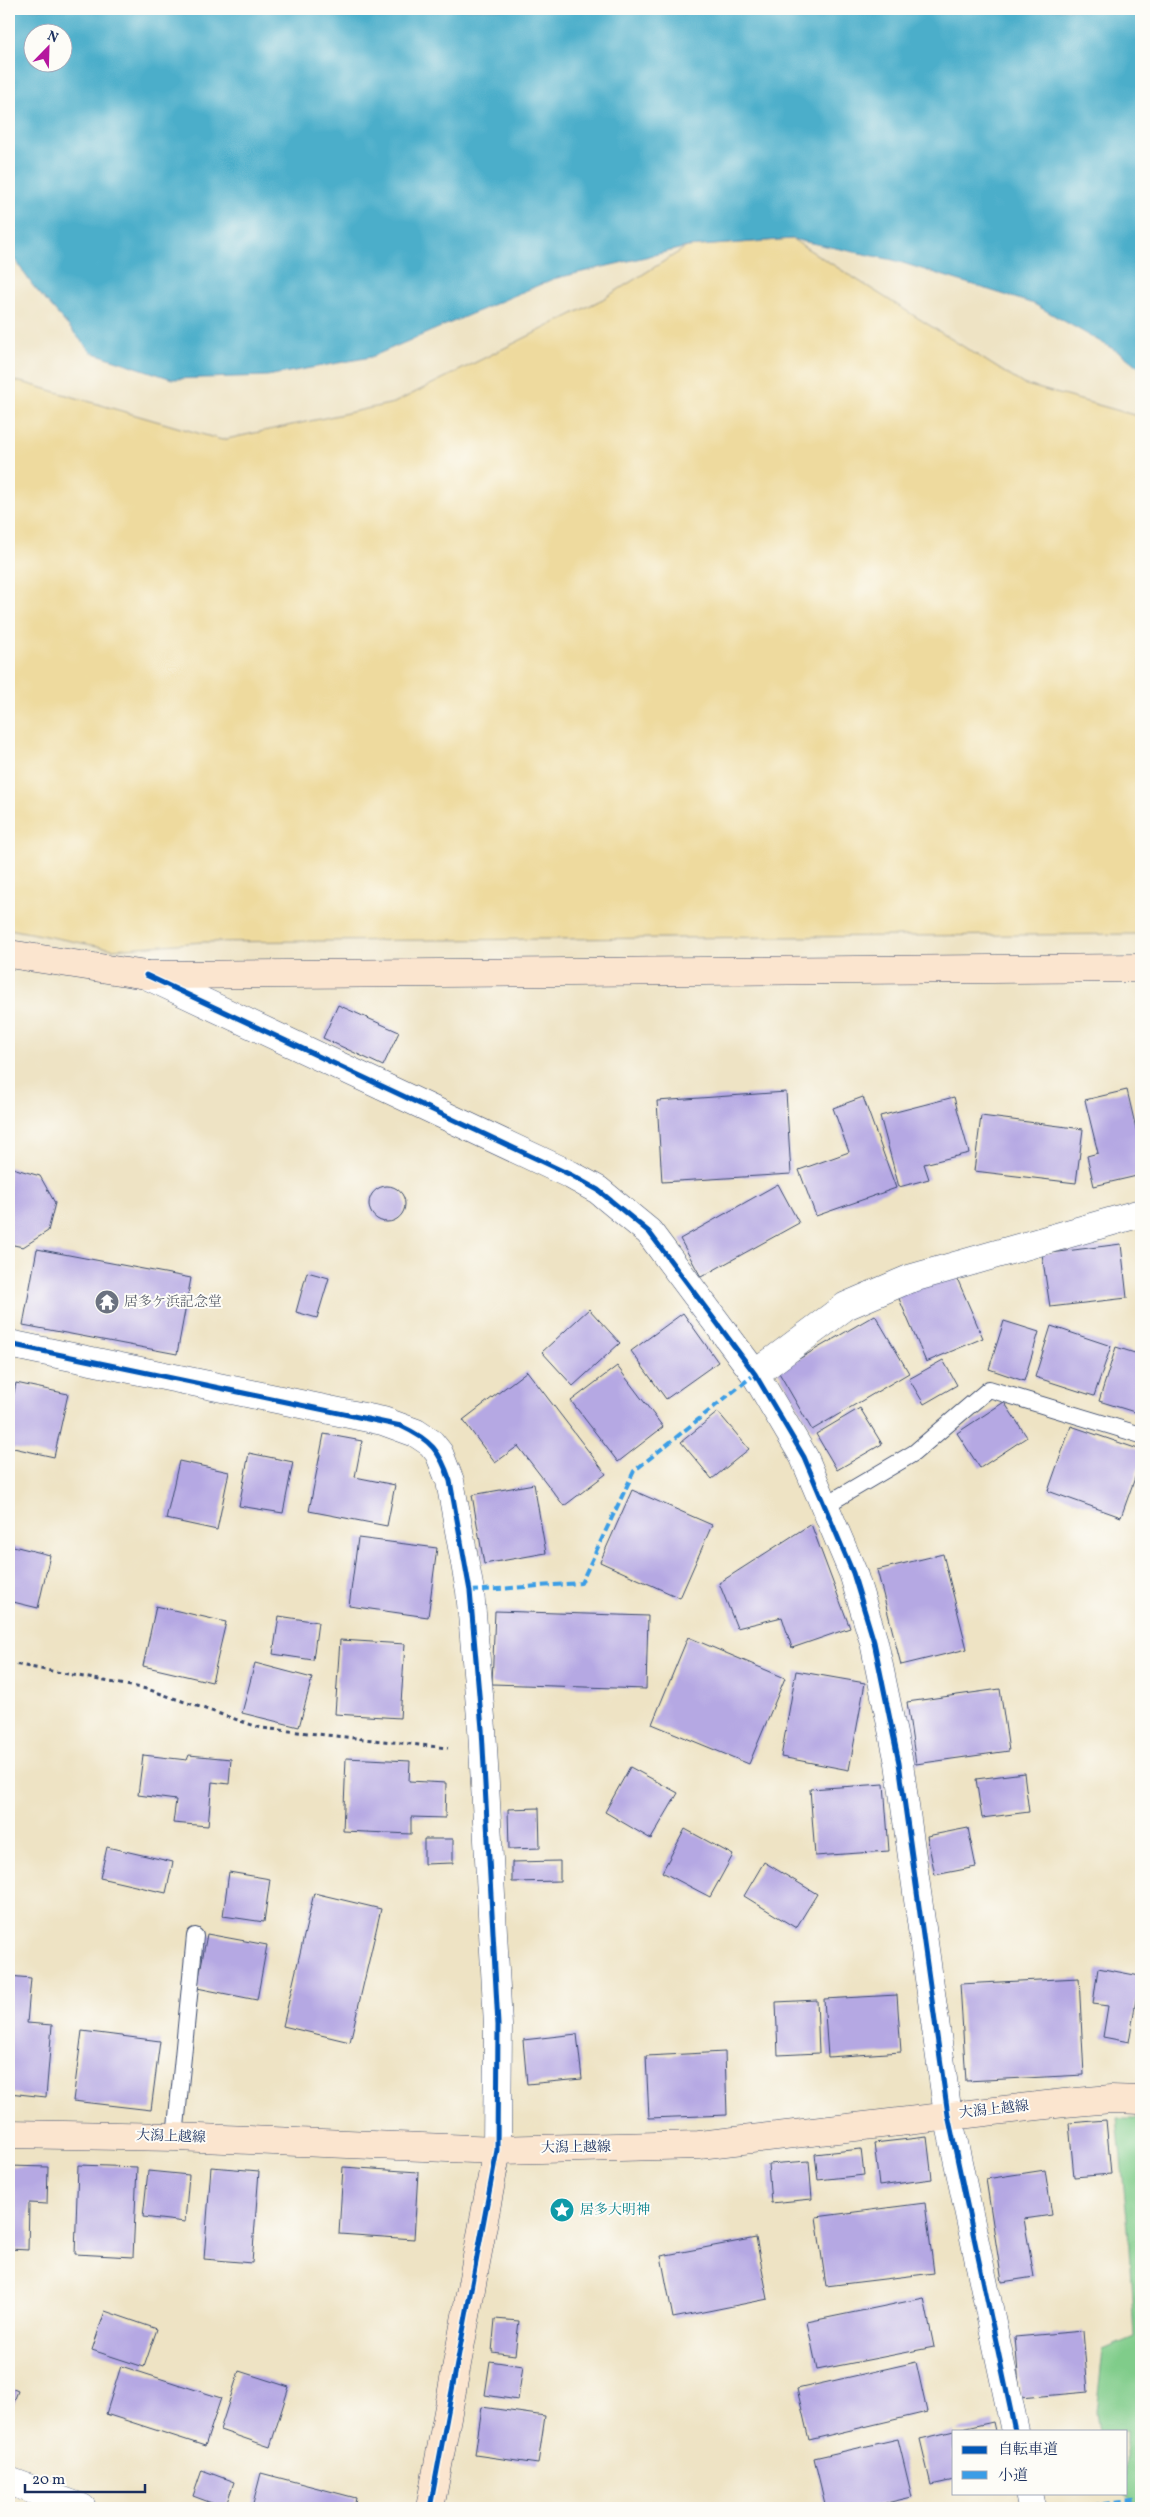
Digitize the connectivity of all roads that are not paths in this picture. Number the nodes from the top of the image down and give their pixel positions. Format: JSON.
{"nodes":[{"id":1,"x":9,"y":954,"type":"edge"},
{"id":2,"x":1141,"y":968,"type":"edge"},
{"id":3,"x":146,"y":975,"type":"junction"},
{"id":4,"x":1141,"y":1213,"type":"edge"},
{"id":5,"x":9,"y":1344,"type":"edge"},
{"id":6,"x":755,"y":1374,"type":"junction"},
{"id":7,"x":1141,"y":1435,"type":"edge"},
{"id":8,"x":824,"y":1506,"type":"junction"},
{"id":9,"x":195,"y":1936,"type":"dead end"},
{"id":10,"x":1141,"y":2100,"type":"edge"},
{"id":11,"x":948,"y":2115,"type":"junction"},
{"id":12,"x":9,"y":2134,"type":"edge"},
{"id":13,"x":175,"y":2137,"type":"junction"},
{"id":14,"x":496,"y":2150,"type":"junction"},
{"id":15,"x":1015,"y":2430,"type":"edge"},
{"id":16,"x":9,"y":2481,"type":"edge"},
{"id":17,"x":1029,"y":2494,"type":"edge"},
{"id":18,"x":82,"y":2508,"type":"edge"},
{"id":19,"x":430,"y":2508,"type":"edge"},
{"id":20,"x":1032,"y":2508,"type":"edge"}],
"edges":[{"from":1,"to":3,"type":"street"},
{"from":2,"to":3,"type":"street"},
{"from":3,"to":6,"type":"street"},
{"from":4,"to":6,"type":"street"},
{"from":5,"to":14,"type":"street"},
{"from":6,"to":8,"type":"street"},
{"from":7,"to":8,"type":"lane"},
{"from":8,"to":11,"type":"street"},
{"from":9,"to":13,"type":"lane"},
{"from":10,"to":11,"type":"street","name":"大潟上越線"},
{"from":11,"to":14,"type":"street","name":"大潟上越線"},
{"from":11,"to":15,"type":"street"},
{"from":12,"to":13,"type":"street","name":"大潟上越線"},
{"from":13,"to":14,"type":"street","name":"大潟上越線"},
{"from":14,"to":19,"type":"street"},
{"from":16,"to":18,"type":"street"},
{"from":17,"to":20,"type":"street"}]}
